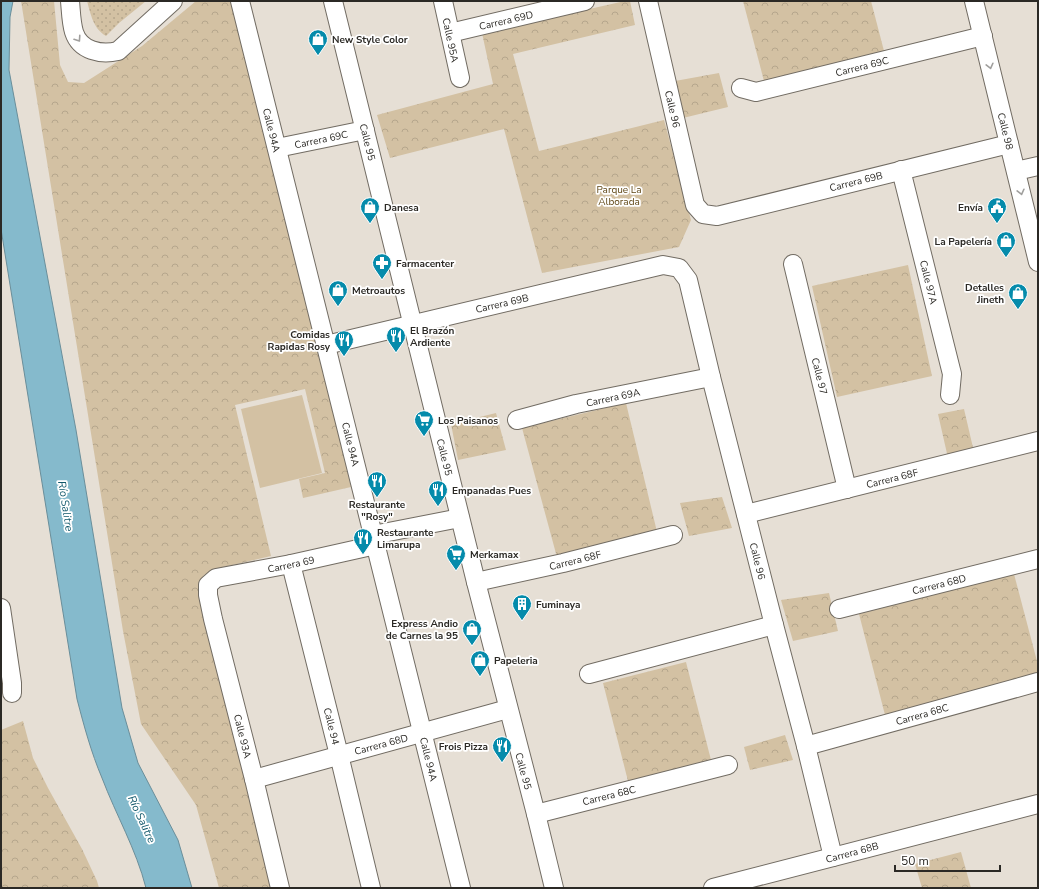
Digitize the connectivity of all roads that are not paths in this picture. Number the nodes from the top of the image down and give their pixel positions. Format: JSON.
{"nodes":[{"id":1,"x":70,"y":1,"type":"edge"},
{"id":2,"x":173,"y":1,"type":"edge"},
{"id":3,"x":240,"y":1,"type":"edge"},
{"id":4,"x":333,"y":1,"type":"edge"},
{"id":5,"x":443,"y":1,"type":"edge"},
{"id":6,"x":585,"y":1,"type":"edge"},
{"id":7,"x":648,"y":1,"type":"edge"},
{"id":8,"x":974,"y":1,"type":"edge"},
{"id":9,"x":450,"y":33,"type":"junction"},
{"id":10,"x":983,"y":36,"type":"junction"},
{"id":11,"x":460,"y":78,"type":"dead end"},
{"id":12,"x":741,"y":88,"type":"dead end"},
{"id":13,"x":365,"y":130,"type":"junction"},
{"id":14,"x":1009,"y":144,"type":"junction"},
{"id":15,"x":277,"y":148,"type":"junction"},
{"id":16,"x":1038,"y":166,"type":"edge"},
{"id":17,"x":901,"y":170,"type":"junction"},
{"id":18,"x":1016,"y":171,"type":"junction"},
{"id":19,"x":703,"y":214,"type":"joint"},
{"id":20,"x":1038,"y":262,"type":"edge"},
{"id":21,"x":793,"y":264,"type":"dead end"},
{"id":22,"x":679,"y":268,"type":"joint"},
{"id":23,"x":412,"y":324,"type":"junction"},
{"id":24,"x":326,"y":345,"type":"junction"},
{"id":25,"x":711,"y":377,"type":"junction"},
{"id":26,"x":950,"y":396,"type":"dead end"},
{"id":27,"x":517,"y":420,"type":"dead end"},
{"id":28,"x":1038,"y":441,"type":"edge"},
{"id":29,"x":847,"y":489,"type":"junction"},
{"id":30,"x":746,"y":514,"type":"junction"},
{"id":31,"x":460,"y":518,"type":"junction"},
{"id":32,"x":673,"y":534,"type":"dead end"},
{"id":33,"x":374,"y":540,"type":"junction"},
{"id":34,"x":1038,"y":559,"type":"edge"},
{"id":35,"x":291,"y":564,"type":"junction"},
{"id":36,"x":476,"y":582,"type":"junction"},
{"id":37,"x":208,"y":584,"type":"joint"},
{"id":38,"x":1,"y":608,"type":"edge"},
{"id":39,"x":839,"y":609,"type":"dead end"},
{"id":40,"x":774,"y":625,"type":"junction"},
{"id":41,"x":589,"y":674,"type":"dead end"},
{"id":42,"x":1038,"y":682,"type":"edge"},
{"id":43,"x":12,"y":693,"type":"dead end"},
{"id":44,"x":508,"y":709,"type":"junction"},
{"id":45,"x":422,"y":732,"type":"junction"},
{"id":46,"x":806,"y":746,"type":"junction"},
{"id":47,"x":339,"y":755,"type":"junction"},
{"id":48,"x":728,"y":765,"type":"dead end"},
{"id":49,"x":254,"y":779,"type":"junction"},
{"id":50,"x":1038,"y":804,"type":"edge"},
{"id":51,"x":536,"y":814,"type":"junction"},
{"id":52,"x":833,"y":857,"type":"junction"},
{"id":53,"x":280,"y":888,"type":"edge"},
{"id":54,"x":371,"y":888,"type":"edge"},
{"id":55,"x":461,"y":888,"type":"edge"},
{"id":56,"x":554,"y":888,"type":"edge"},
{"id":57,"x":713,"y":888,"type":"edge"}],
"edges":[{"from":1,"to":2,"type":"street","one_way":true},
{"from":3,"to":15,"type":"street","name":"Calle 94A"},
{"from":4,"to":13,"type":"street","name":"Calle 95"},
{"from":5,"to":9,"type":"street","name":"Calle 95A"},
{"from":6,"to":9,"type":"street","name":"Carrera 69D"},
{"from":7,"to":19,"type":"street","name":"Calle 96"},
{"from":8,"to":10,"type":"street","name":"Calle 98"},
{"from":9,"to":11,"type":"street","name":"Calle 95A"},
{"from":10,"to":12,"type":"street","name":"Carrera 69C"},
{"from":10,"to":14,"type":"street","name":"Calle 98","one_way":true},
{"from":13,"to":15,"type":"street","name":"Carrera 69C"},
{"from":13,"to":23,"type":"street","name":"Calle 95"},
{"from":14,"to":17,"type":"street","name":"Carrera 69B"},
{"from":14,"to":18,"type":"street","name":"Calle 98"},
{"from":15,"to":24,"type":"street","name":"Calle 94A"},
{"from":16,"to":18,"type":"street"},
{"from":17,"to":19,"type":"street","name":"Carrera 69B"},
{"from":17,"to":26,"type":"street","name":"Calle 97A"},
{"from":18,"to":20,"type":"street","name":"Calle 98","one_way":true},
{"from":21,"to":29,"type":"street","name":"Calle 97"},
{"from":22,"to":23,"type":"street","name":"Carrera 69B"},
{"from":22,"to":25,"type":"street","name":"Calle 96"},
{"from":23,"to":24,"type":"street","name":"Carrera 69B"},
{"from":23,"to":31,"type":"street","name":"Calle 95"},
{"from":24,"to":33,"type":"street","name":"Calle 94A"},
{"from":25,"to":27,"type":"street","name":"Carrera 69A"},
{"from":25,"to":30,"type":"street","name":"Calle 96"},
{"from":28,"to":29,"type":"street","name":"Carrera 68F"},
{"from":29,"to":30,"type":"street","name":"Carrera 68F"},
{"from":30,"to":40,"type":"street","name":"Calle 96"},
{"from":31,"to":33,"type":"street","name":"Carrera 69"},
{"from":31,"to":36,"type":"street","name":"Calle 95"},
{"from":32,"to":36,"type":"street","name":"Carrera 68F"},
{"from":33,"to":35,"type":"street","name":"Carrera 69"},
{"from":33,"to":45,"type":"street","name":"Calle 94A"},
{"from":34,"to":39,"type":"street","name":"Carrera 68D"},
{"from":35,"to":37,"type":"street","name":"Carrera 69"},
{"from":35,"to":47,"type":"street","name":"Calle 94"},
{"from":36,"to":44,"type":"street","name":"Calle 95"},
{"from":37,"to":49,"type":"street","name":"Calle 93A"},
{"from":38,"to":43,"type":"street"},
{"from":40,"to":41,"type":"street"},
{"from":40,"to":46,"type":"street","name":"Calle 96"},
{"from":42,"to":46,"type":"street","name":"Carrera 68C"},
{"from":44,"to":45,"type":"street","name":"Carrera 68D"},
{"from":44,"to":51,"type":"street","name":"Calle 95"},
{"from":45,"to":47,"type":"street","name":"Carrera 68D"},
{"from":45,"to":55,"type":"street","name":"Calle 94A"},
{"from":46,"to":52,"type":"street","name":"Calle 96"},
{"from":47,"to":49,"type":"street","name":"Carrera 68D"},
{"from":47,"to":54,"type":"street","name":"Calle 94"},
{"from":48,"to":51,"type":"street","name":"Carrera 68C"},
{"from":49,"to":53,"type":"street","name":"Calle 93A"},
{"from":50,"to":52,"type":"street","name":"Carrera 68B"},
{"from":51,"to":56,"type":"street","name":"Calle 95"},
{"from":52,"to":57,"type":"street","name":"Carrera 68B"}]}
